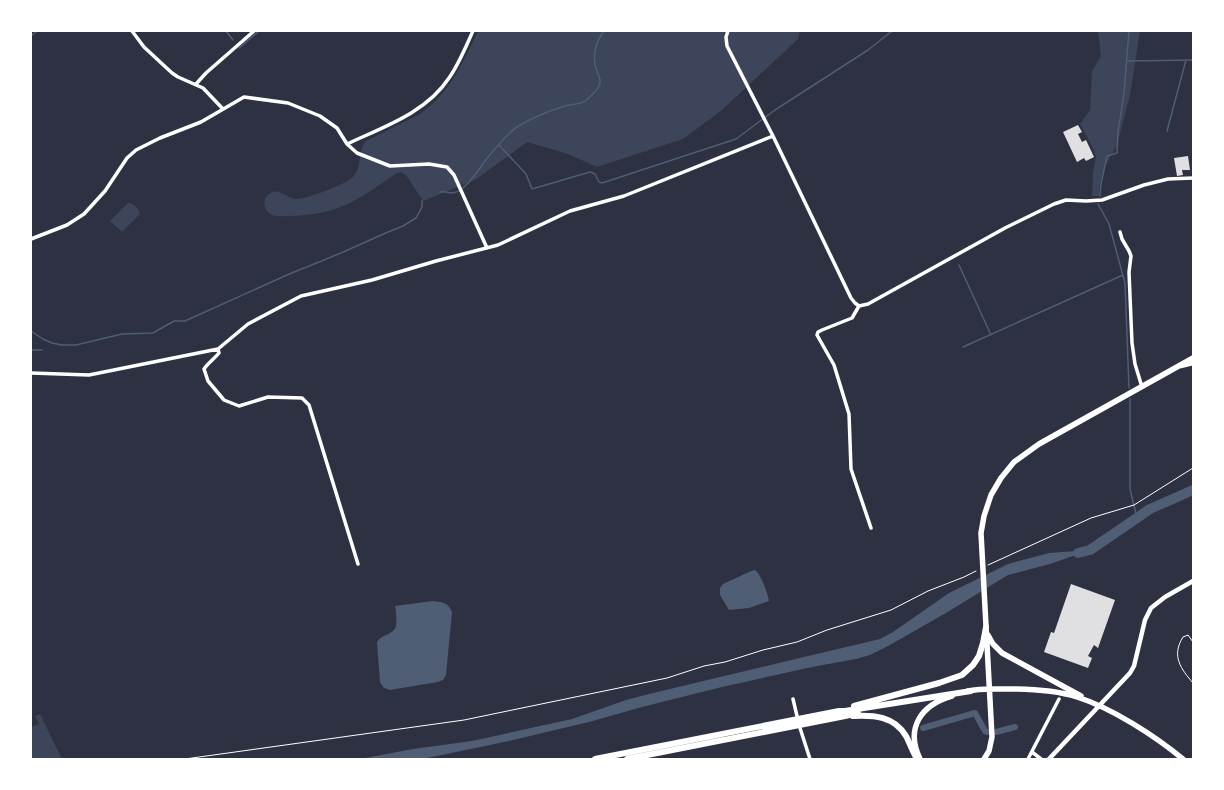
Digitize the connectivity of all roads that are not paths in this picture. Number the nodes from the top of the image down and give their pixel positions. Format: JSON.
{"nodes":[{"id":1,"x":132,"y":31,"type":"edge"},
{"id":2,"x":254,"y":31,"type":"edge"},
{"id":3,"x":474,"y":31,"type":"edge"},
{"id":4,"x":728,"y":31,"type":"edge"},
{"id":5,"x":196,"y":84,"type":"junction"},
{"id":6,"x":223,"y":109,"type":"junction"},
{"id":7,"x":772,"y":136,"type":"junction"},
{"id":8,"x":347,"y":144,"type":"junction"},
{"id":9,"x":1193,"y":178,"type":"edge"},
{"id":10,"x":1120,"y":232,"type":"dead end"},
{"id":11,"x":31,"y":239,"type":"edge"},
{"id":12,"x":487,"y":248,"type":"junction"},
{"id":13,"x":859,"y":306,"type":"junction"},
{"id":14,"x":218,"y":348,"type":"junction"},
{"id":15,"x":1193,"y":358,"type":"edge"},
{"id":16,"x":1193,"y":363,"type":"edge"},
{"id":17,"x":1177,"y":367,"type":"junction"},
{"id":18,"x":31,"y":374,"type":"edge"},
{"id":19,"x":1142,"y":387,"type":"junction"},
{"id":20,"x":871,"y":528,"type":"dead end"},
{"id":21,"x":358,"y":564,"type":"dead end"},
{"id":22,"x":1193,"y":581,"type":"edge"},
{"id":23,"x":986,"y":627,"type":"junction"},
{"id":24,"x":971,"y":690,"type":"junction"},
{"id":25,"x":793,"y":699,"type":"dead end"},
{"id":26,"x":1059,"y":699,"type":"dead end"},
{"id":27,"x":910,"y":701,"type":"junction"},
{"id":28,"x":1094,"y":704,"type":"junction"},
{"id":29,"x":839,"y":711,"type":"junction"},
{"id":30,"x":797,"y":716,"type":"dead end"},
{"id":31,"x":846,"y":716,"type":"junction"},
{"id":32,"x":800,"y":728,"type":"dead end"},
{"id":33,"x":1032,"y":752,"type":"junction"},
{"id":34,"x":596,"y":759,"type":"edge"},
{"id":35,"x":627,"y":759,"type":"edge"},
{"id":36,"x":810,"y":759,"type":"edge"},
{"id":37,"x":919,"y":759,"type":"edge"},
{"id":38,"x":984,"y":759,"type":"edge"},
{"id":39,"x":1028,"y":759,"type":"edge"},
{"id":40,"x":1041,"y":759,"type":"edge"},
{"id":41,"x":1050,"y":759,"type":"edge"},
{"id":42,"x":1183,"y":759,"type":"edge"}],
"edges":[{"from":1,"to":5,"type":"street"},
{"from":2,"to":5,"type":"street"},
{"from":3,"to":8,"type":"street"},
{"from":4,"to":7,"type":"street"},
{"from":5,"to":6,"type":"street"},
{"from":6,"to":8,"type":"street"},
{"from":6,"to":11,"type":"street"},
{"from":7,"to":12,"type":"street"},
{"from":7,"to":13,"type":"street"},
{"from":8,"to":12,"type":"street"},
{"from":9,"to":13,"type":"street"},
{"from":10,"to":19,"type":"street"},
{"from":12,"to":14,"type":"street"},
{"from":13,"to":20,"type":"street"},
{"from":14,"to":18,"type":"street"},
{"from":14,"to":21,"type":"street"},
{"from":15,"to":17,"type":"main road"},
{"from":16,"to":17,"type":"street"},
{"from":17,"to":19,"type":"main road"},
{"from":19,"to":23,"type":"main road"},
{"from":22,"to":41,"type":"street"},
{"from":23,"to":28,"type":"main road"},
{"from":23,"to":29,"type":"highway"},
{"from":23,"to":38,"type":"main road"},
{"from":24,"to":27,"type":"highway"},
{"from":24,"to":28,"type":"main road"},
{"from":24,"to":37,"type":"main road"},
{"from":25,"to":30,"type":"street"},
{"from":26,"to":33,"type":"street"},
{"from":27,"to":29,"type":"highway"},
{"from":27,"to":31,"type":"highway"},
{"from":28,"to":42,"type":"main road"},
{"from":29,"to":34,"type":"highway"},
{"from":31,"to":35,"type":"highway"},
{"from":31,"to":37,"type":"highway"},
{"from":32,"to":36,"type":"street"},
{"from":33,"to":39,"type":"street"},
{"from":33,"to":40,"type":"street"}]}
